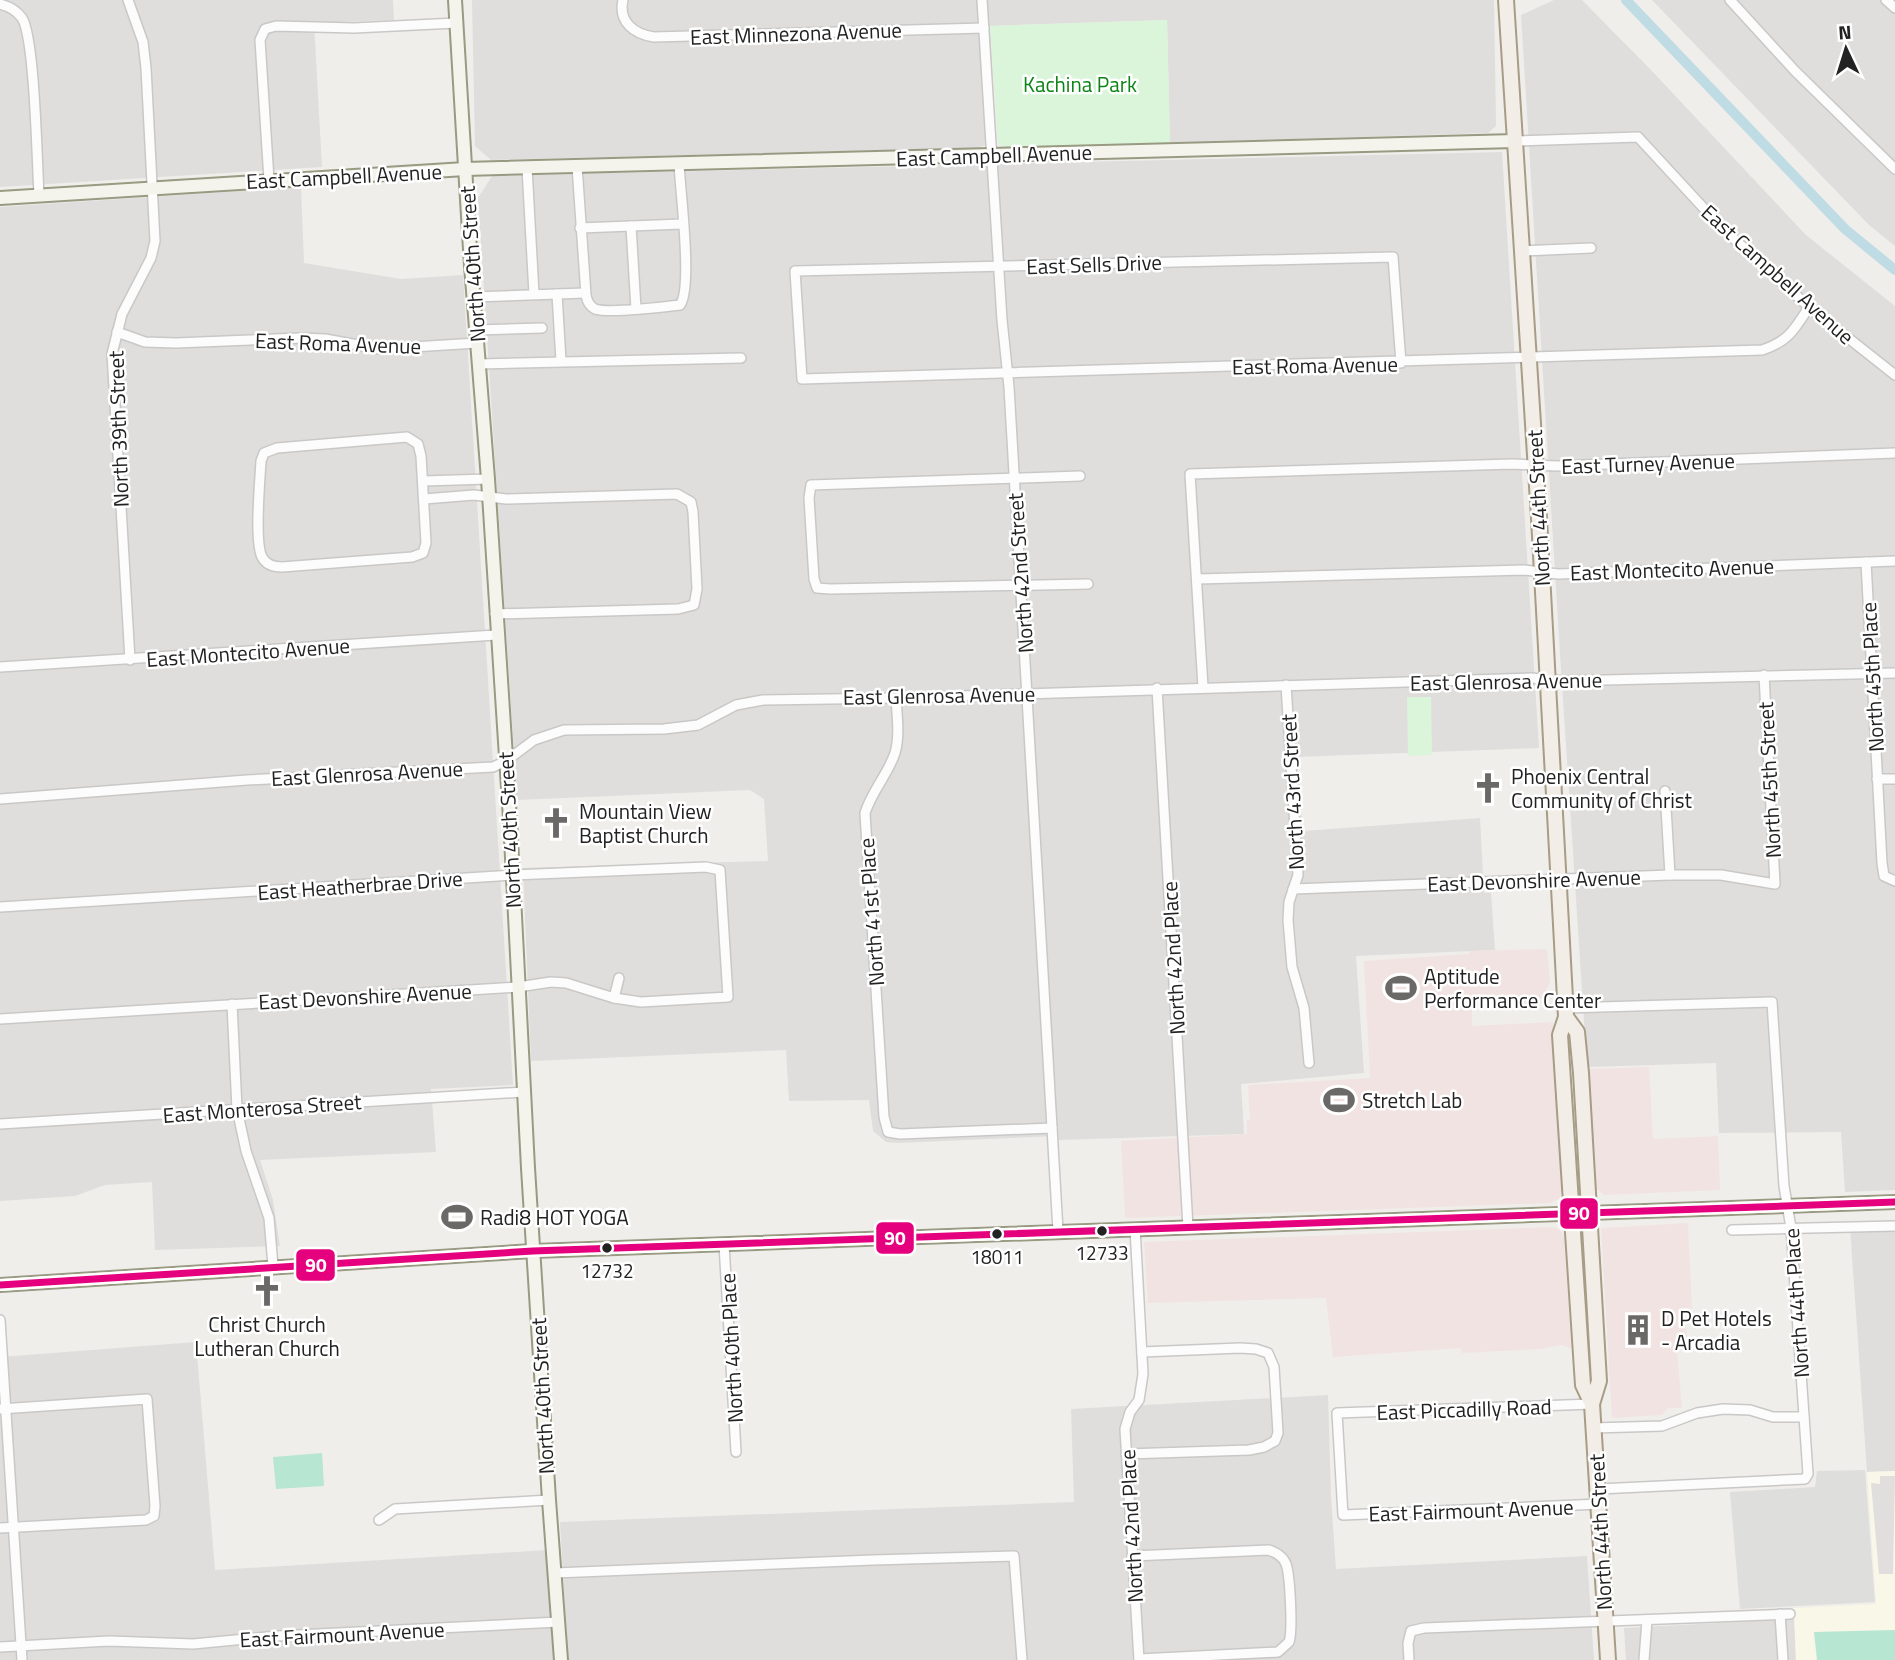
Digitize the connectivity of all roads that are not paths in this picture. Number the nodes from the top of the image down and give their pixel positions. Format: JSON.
{"nodes":[{"id":1,"x":128,"y":0,"type":"edge"},
{"id":2,"x":455,"y":0,"type":"edge"},
{"id":3,"x":623,"y":0,"type":"edge"},
{"id":4,"x":982,"y":0,"type":"edge"},
{"id":5,"x":1506,"y":0,"type":"edge"},
{"id":6,"x":1730,"y":0,"type":"edge"},
{"id":7,"x":1886,"y":0,"type":"edge"},
{"id":8,"x":0,"y":4,"type":"edge"},
{"id":9,"x":1895,"y":8,"type":"edge"},
{"id":10,"x":456,"y":23,"type":"junction"},
{"id":11,"x":984,"y":28,"type":"junction"},
{"id":12,"x":1515,"y":141,"type":"junction"},
{"id":13,"x":991,"y":155,"type":"junction"},
{"id":14,"x":679,"y":163,"type":"junction"},
{"id":15,"x":577,"y":166,"type":"junction"},
{"id":16,"x":527,"y":168,"type":"junction"},
{"id":17,"x":465,"y":169,"type":"junction"},
{"id":18,"x":1895,"y":169,"type":"edge"},
{"id":19,"x":270,"y":180,"type":"junction"},
{"id":20,"x":154,"y":188,"type":"junction"},
{"id":21,"x":39,"y":195,"type":"junction"},
{"id":22,"x":0,"y":198,"type":"edge"},
{"id":23,"x":682,"y":224,"type":"junction"},
{"id":24,"x":631,"y":226,"type":"junction"},
{"id":25,"x":580,"y":228,"type":"junction"},
{"id":26,"x":1591,"y":248,"type":"dead end"},
{"id":27,"x":1521,"y":251,"type":"junction"},
{"id":28,"x":1000,"y":267,"type":"junction"},
{"id":29,"x":585,"y":293,"type":"junction"},
{"id":30,"x":534,"y":294,"type":"junction"},
{"id":31,"x":557,"y":294,"type":"junction"},
{"id":32,"x":473,"y":297,"type":"junction"},
{"id":33,"x":1809,"y":307,"type":"junction"},
{"id":34,"x":636,"y":309,"type":"junction"},
{"id":35,"x":542,"y":328,"type":"dead end"},
{"id":36,"x":117,"y":332,"type":"junction"},
{"id":37,"x":477,"y":337,"type":"junction"},
{"id":38,"x":741,"y":358,"type":"dead end"},
{"id":39,"x":1528,"y":358,"type":"junction"},
{"id":40,"x":561,"y":361,"type":"junction"},
{"id":41,"x":1401,"y":363,"type":"junction"},
{"id":42,"x":479,"y":364,"type":"junction"},
{"id":43,"x":1007,"y":372,"type":"junction"},
{"id":44,"x":1895,"y":375,"type":"edge"},
{"id":45,"x":802,"y":379,"type":"joint"},
{"id":46,"x":1895,"y":453,"type":"edge"},
{"id":47,"x":1535,"y":465,"type":"junction"},
{"id":48,"x":1080,"y":476,"type":"dead end"},
{"id":49,"x":1014,"y":478,"type":"junction"},
{"id":50,"x":488,"y":479,"type":"junction"},
{"id":51,"x":460,"y":480,"type":"junction"},
{"id":52,"x":422,"y":481,"type":"junction"},
{"id":53,"x":461,"y":496,"type":"junction"},
{"id":54,"x":489,"y":497,"type":"junction"},
{"id":55,"x":424,"y":499,"type":"junction"},
{"id":56,"x":1895,"y":561,"type":"edge"},
{"id":57,"x":1866,"y":562,"type":"junction"},
{"id":58,"x":1542,"y":571,"type":"junction"},
{"id":59,"x":1197,"y":579,"type":"junction"},
{"id":60,"x":1020,"y":584,"type":"junction"},
{"id":61,"x":1088,"y":584,"type":"dead end"},
{"id":62,"x":495,"y":614,"type":"junction"},
{"id":63,"x":496,"y":635,"type":"junction"},
{"id":64,"x":130,"y":660,"type":"junction"},
{"id":65,"x":0,"y":667,"type":"edge"},
{"id":66,"x":1895,"y":673,"type":"edge"},
{"id":67,"x":1872,"y":674,"type":"junction"},
{"id":68,"x":1764,"y":675,"type":"junction"},
{"id":69,"x":1547,"y":680,"type":"junction"},
{"id":70,"x":1286,"y":685,"type":"junction"},
{"id":71,"x":1203,"y":687,"type":"junction"},
{"id":72,"x":1157,"y":688,"type":"junction"},
{"id":73,"x":1026,"y":694,"type":"junction"},
{"id":74,"x":896,"y":698,"type":"junction"},
{"id":75,"x":506,"y":761,"type":"junction"},
{"id":76,"x":1877,"y":779,"type":"junction"},
{"id":77,"x":1895,"y":779,"type":"edge"},
{"id":78,"x":1665,"y":792,"type":"dead end"},
{"id":79,"x":0,"y":799,"type":"edge"},
{"id":80,"x":513,"y":875,"type":"junction"},
{"id":81,"x":1670,"y":875,"type":"junction"},
{"id":82,"x":1558,"y":880,"type":"junction"},
{"id":83,"x":1895,"y":881,"type":"edge"},
{"id":84,"x":1775,"y":884,"type":"joint"},
{"id":85,"x":1293,"y":889,"type":"junction"},
{"id":86,"x":0,"y":907,"type":"edge"},
{"id":87,"x":619,"y":978,"type":"dead end"},
{"id":88,"x":518,"y":987,"type":"junction"},
{"id":89,"x":728,"y":997,"type":"joint"},
{"id":90,"x":614,"y":998,"type":"junction"},
{"id":91,"x":232,"y":1004,"type":"junction"},
{"id":92,"x":1566,"y":1012,"type":"junction"},
{"id":93,"x":0,"y":1019,"type":"edge"},
{"id":94,"x":1309,"y":1063,"type":"dead end"},
{"id":95,"x":524,"y":1092,"type":"junction"},
{"id":96,"x":237,"y":1109,"type":"junction"},
{"id":97,"x":0,"y":1124,"type":"edge"},
{"id":98,"x":1052,"y":1128,"type":"junction"},
{"id":99,"x":1895,"y":1202,"type":"edge"},
{"id":100,"x":1787,"y":1205,"type":"junction"},
{"id":101,"x":1590,"y":1211,"type":"junction"},
{"id":102,"x":1572,"y":1212,"type":"junction"},
{"id":103,"x":1895,"y":1226,"type":"edge"},
{"id":104,"x":1188,"y":1227,"type":"junction"},
{"id":105,"x":1135,"y":1228,"type":"junction"},
{"id":106,"x":1791,"y":1228,"type":"junction"},
{"id":107,"x":1732,"y":1230,"type":"dead end"},
{"id":108,"x":1058,"y":1231,"type":"junction"},
{"id":109,"x":724,"y":1244,"type":"junction"},
{"id":110,"x":533,"y":1251,"type":"junction"},
{"id":111,"x":272,"y":1266,"type":"junction"},
{"id":112,"x":0,"y":1285,"type":"edge"},
{"id":113,"x":0,"y":1320,"type":"edge"},
{"id":114,"x":1142,"y":1352,"type":"junction"},
{"id":115,"x":1592,"y":1404,"type":"junction"},
{"id":116,"x":3,"y":1409,"type":"edge"},
{"id":117,"x":1804,"y":1417,"type":"junction"},
{"id":118,"x":1593,"y":1428,"type":"junction"},
{"id":119,"x":736,"y":1452,"type":"dead end"},
{"id":120,"x":1126,"y":1454,"type":"junction"},
{"id":121,"x":1805,"y":1479,"type":"joint"},
{"id":122,"x":1598,"y":1489,"type":"junction"},
{"id":123,"x":548,"y":1500,"type":"junction"},
{"id":124,"x":1600,"y":1504,"type":"junction"},
{"id":125,"x":1343,"y":1515,"type":"joint"},
{"id":126,"x":379,"y":1521,"type":"dead end"},
{"id":127,"x":0,"y":1528,"type":"edge"},
{"id":128,"x":14,"y":1528,"type":"junction"},
{"id":129,"x":1132,"y":1556,"type":"junction"},
{"id":130,"x":555,"y":1573,"type":"junction"},
{"id":131,"x":1647,"y":1620,"type":"junction"},
{"id":132,"x":1605,"y":1621,"type":"junction"},
{"id":133,"x":559,"y":1622,"type":"junction"},
{"id":134,"x":21,"y":1645,"type":"junction"},
{"id":135,"x":0,"y":1647,"type":"edge"},
{"id":136,"x":1139,"y":1659,"type":"edge"},
{"id":137,"x":22,"y":1660,"type":"edge"},
{"id":138,"x":561,"y":1660,"type":"edge"},
{"id":139,"x":1022,"y":1660,"type":"edge"},
{"id":140,"x":1409,"y":1660,"type":"edge"},
{"id":141,"x":1608,"y":1660,"type":"edge"},
{"id":142,"x":1644,"y":1660,"type":"edge"},
{"id":143,"x":1783,"y":1660,"type":"edge"}],
"edges":[{"from":1,"to":20,"type":"street","name":"North 39th Street"},
{"from":2,"to":10,"type":"main road","name":"North 40th Street"},
{"from":3,"to":11,"type":"street","name":"East Minnezona Avenue"},
{"from":4,"to":11,"type":"street","name":"North 42nd Street"},
{"from":5,"to":12,"type":"main road","name":"North 44th Street"},
{"from":6,"to":18,"type":"street"},
{"from":7,"to":9,"type":"street"},
{"from":8,"to":21,"type":"street"},
{"from":10,"to":17,"type":"main road","name":"North 40th Street"},
{"from":10,"to":19,"type":"street"},
{"from":11,"to":13,"type":"street","name":"North 42nd Street"},
{"from":12,"to":13,"type":"main road","name":"East Campbell Avenue"},
{"from":12,"to":27,"type":"main road","name":"North 44th Street"},
{"from":12,"to":33,"type":"street","name":"East Campbell Avenue"},
{"from":13,"to":14,"type":"main road","name":"East Campbell Avenue"},
{"from":13,"to":28,"type":"street","name":"North 42nd Street"},
{"from":14,"to":15,"type":"main road","name":"East Campbell Avenue"},
{"from":14,"to":23,"type":"street"},
{"from":15,"to":16,"type":"main road","name":"East Campbell Avenue"},
{"from":15,"to":25,"type":"street"},
{"from":16,"to":17,"type":"main road","name":"East Campbell Avenue"},
{"from":16,"to":30,"type":"street"},
{"from":17,"to":19,"type":"main road","name":"East Campbell Avenue"},
{"from":17,"to":32,"type":"main road","name":"North 40th Street"},
{"from":19,"to":20,"type":"main road","name":"East Campbell Avenue"},
{"from":20,"to":21,"type":"main road","name":"East Campbell Avenue"},
{"from":20,"to":36,"type":"street","name":"North 39th Street"},
{"from":21,"to":22,"type":"main road","name":"East Campbell Avenue"},
{"from":23,"to":24,"type":"street"},
{"from":23,"to":34,"type":"street"},
{"from":24,"to":25,"type":"street"},
{"from":24,"to":34,"type":"street"},
{"from":25,"to":29,"type":"street"},
{"from":26,"to":27,"type":"street"},
{"from":27,"to":39,"type":"main road","name":"North 44th Street"},
{"from":28,"to":41,"type":"street","name":"East Sells Drive"},
{"from":28,"to":43,"type":"street","name":"North 42nd Street"},
{"from":28,"to":45,"type":"street","name":"East Sells Drive"},
{"from":29,"to":31,"type":"street"},
{"from":29,"to":34,"type":"street"},
{"from":30,"to":31,"type":"street"},
{"from":30,"to":32,"type":"street"},
{"from":31,"to":40,"type":"street"},
{"from":32,"to":37,"type":"main road","name":"North 40th Street"},
{"from":33,"to":39,"type":"street","name":"East Roma Avenue"},
{"from":33,"to":44,"type":"street","name":"East Campbell Avenue"},
{"from":35,"to":37,"type":"street","name":"East Roma Avenue"},
{"from":36,"to":37,"type":"street","name":"East Roma Avenue"},
{"from":36,"to":64,"type":"street","name":"North 39th Street"},
{"from":37,"to":42,"type":"main road","name":"North 40th Street"},
{"from":38,"to":40,"type":"street"},
{"from":39,"to":41,"type":"street","name":"East Roma Avenue"},
{"from":39,"to":47,"type":"main road","name":"North 44th Street"},
{"from":40,"to":42,"type":"street"},
{"from":41,"to":43,"type":"street","name":"East Roma Avenue"},
{"from":42,"to":50,"type":"main road","name":"North 40th Street"},
{"from":43,"to":45,"type":"street","name":"East Roma Avenue"},
{"from":43,"to":49,"type":"street","name":"North 42nd Street"},
{"from":46,"to":47,"type":"street","name":"East Turney Avenue"},
{"from":47,"to":58,"type":"main road","name":"North 44th Street"},
{"from":47,"to":59,"type":"street","name":"East Turney Avenue"},
{"from":48,"to":49,"type":"street"},
{"from":49,"to":60,"type":"street","name":"North 42nd Street"},
{"from":49,"to":60,"type":"street"},
{"from":50,"to":51,"type":"street"},
{"from":50,"to":54,"type":"main road","name":"North 40th Street"},
{"from":51,"to":52,"type":"street"},
{"from":51,"to":53,"type":"street"},
{"from":52,"to":55,"type":"street"},
{"from":52,"to":55,"type":"street"},
{"from":53,"to":54,"type":"street"},
{"from":53,"to":55,"type":"street"},
{"from":54,"to":62,"type":"main road","name":"North 40th Street"},
{"from":54,"to":62,"type":"street"},
{"from":56,"to":57,"type":"street","name":"East Montecito Avenue"},
{"from":57,"to":58,"type":"street","name":"East Montecito Avenue"},
{"from":57,"to":67,"type":"street","name":"North 45th Place"},
{"from":58,"to":59,"type":"street","name":"East Montecito Avenue"},
{"from":58,"to":69,"type":"main road","name":"North 44th Street"},
{"from":59,"to":71,"type":"street"},
{"from":60,"to":61,"type":"street"},
{"from":60,"to":73,"type":"street","name":"North 42nd Street"},
{"from":62,"to":63,"type":"main road","name":"North 40th Street"},
{"from":63,"to":64,"type":"street","name":"East Montecito Avenue"},
{"from":63,"to":75,"type":"main road","name":"North 40th Street"},
{"from":64,"to":65,"type":"street","name":"East Montecito Avenue"},
{"from":66,"to":67,"type":"street","name":"East Glenrosa Avenue"},
{"from":67,"to":68,"type":"street","name":"East Glenrosa Avenue"},
{"from":67,"to":76,"type":"street","name":"North 45th Place"},
{"from":68,"to":69,"type":"street","name":"East Glenrosa Avenue"},
{"from":68,"to":84,"type":"street","name":"North 45th Street"},
{"from":69,"to":70,"type":"street","name":"East Glenrosa Avenue"},
{"from":69,"to":82,"type":"main road","name":"North 44th Street"},
{"from":70,"to":71,"type":"street","name":"East Glenrosa Avenue"},
{"from":70,"to":85,"type":"street","name":"North 43rd Street"},
{"from":71,"to":72,"type":"street","name":"East Glenrosa Avenue"},
{"from":72,"to":73,"type":"street","name":"East Glenrosa Avenue"},
{"from":72,"to":104,"type":"street","name":"North 42nd Place"},
{"from":73,"to":74,"type":"street","name":"East Glenrosa Avenue"},
{"from":73,"to":98,"type":"street","name":"North 42nd Street"},
{"from":74,"to":75,"type":"street","name":"East Glenrosa Avenue"},
{"from":74,"to":98,"type":"street","name":"North 41st Place"},
{"from":75,"to":79,"type":"street","name":"East Glenrosa Avenue"},
{"from":75,"to":80,"type":"main road","name":"North 40th Street"},
{"from":76,"to":77,"type":"street"},
{"from":76,"to":83,"type":"street","name":"North 45th Place"},
{"from":78,"to":81,"type":"street"},
{"from":80,"to":86,"type":"street","name":"East Heatherbrae Drive"},
{"from":80,"to":88,"type":"main road","name":"North 40th Street"},
{"from":80,"to":89,"type":"street","name":"East Heatherbrae Drive"},
{"from":81,"to":82,"type":"street","name":"East Devonshire Avenue"},
{"from":81,"to":84,"type":"street","name":"East Devonshire Avenue"},
{"from":82,"to":85,"type":"street","name":"East Devonshire Avenue"},
{"from":82,"to":92,"type":"main road","name":"North 44th Street"},
{"from":85,"to":94,"type":"street","name":"North 43rd Street"},
{"from":87,"to":90,"type":"street"},
{"from":88,"to":90,"type":"street","name":"East Devonshire Avenue"},
{"from":88,"to":91,"type":"street","name":"East Devonshire Avenue"},
{"from":88,"to":95,"type":"main road","name":"North 40th Street"},
{"from":89,"to":90,"type":"street","name":"East Devonshire Avenue"},
{"from":91,"to":93,"type":"street","name":"East Devonshire Avenue"},
{"from":91,"to":96,"type":"street"},
{"from":92,"to":100,"type":"street","name":"North 44th Place"},
{"from":92,"to":101,"type":"main road","name":"North 44th Street"},
{"from":92,"to":102,"type":"main road","name":"North 44th Street"},
{"from":95,"to":96,"type":"street","name":"East Monterosa Street"},
{"from":95,"to":110,"type":"main road","name":"North 40th Street"},
{"from":96,"to":97,"type":"street","name":"East Monterosa Street"},
{"from":96,"to":111,"type":"street"},
{"from":98,"to":108,"type":"street","name":"North 42nd Street"},
{"from":99,"to":100,"type":"main road"},
{"from":100,"to":101,"type":"main road"},
{"from":100,"to":106,"type":"street","name":"North 44th Place"},
{"from":101,"to":102,"type":"main road"},
{"from":101,"to":115,"type":"main road","name":"North 44th Street"},
{"from":102,"to":104,"type":"main road"},
{"from":102,"to":115,"type":"main road","name":"North 44th Street"},
{"from":103,"to":106,"type":"street"},
{"from":104,"to":105,"type":"main road"},
{"from":105,"to":108,"type":"main road"},
{"from":105,"to":114,"type":"street","name":"North 42nd Place"},
{"from":106,"to":107,"type":"street"},
{"from":106,"to":117,"type":"street","name":"North 44th Place"},
{"from":108,"to":109,"type":"main road"},
{"from":109,"to":110,"type":"main road"},
{"from":109,"to":119,"type":"street","name":"North 40th Place"},
{"from":110,"to":111,"type":"main road"},
{"from":110,"to":123,"type":"main road","name":"North 40th Street"},
{"from":111,"to":112,"type":"main road"},
{"from":113,"to":116,"type":"street"},
{"from":114,"to":120,"type":"street","name":"North 42nd Place"},
{"from":114,"to":120,"type":"street"},
{"from":115,"to":118,"type":"main road","name":"North 44th Street"},
{"from":115,"to":125,"type":"street","name":"East Piccadilly Road"},
{"from":116,"to":128,"type":"street"},
{"from":116,"to":128,"type":"street"},
{"from":117,"to":118,"type":"street"},
{"from":117,"to":121,"type":"street","name":"North 44th Place"},
{"from":118,"to":122,"type":"main road","name":"North 44th Street"},
{"from":120,"to":129,"type":"street","name":"North 42nd Place"},
{"from":121,"to":122,"type":"street","name":"East Fairmount Avenue"},
{"from":122,"to":124,"type":"main road","name":"North 44th Street"},
{"from":123,"to":126,"type":"street"},
{"from":123,"to":130,"type":"main road","name":"North 40th Street"},
{"from":124,"to":125,"type":"street","name":"East Fairmount Avenue"},
{"from":124,"to":132,"type":"main road","name":"North 44th Street"},
{"from":127,"to":128,"type":"street"},
{"from":128,"to":134,"type":"street"},
{"from":129,"to":136,"type":"street","name":"North 42nd Place"},
{"from":129,"to":136,"type":"street"},
{"from":130,"to":133,"type":"main road","name":"North 40th Street"},
{"from":130,"to":139,"type":"street"},
{"from":131,"to":132,"type":"street"},
{"from":131,"to":142,"type":"street"},
{"from":131,"to":143,"type":"street"},
{"from":132,"to":140,"type":"street"},
{"from":132,"to":141,"type":"main road","name":"North 44th Street"},
{"from":133,"to":134,"type":"street","name":"East Fairmount Avenue"},
{"from":133,"to":138,"type":"main road","name":"North 40th Street"},
{"from":134,"to":135,"type":"street","name":"East Fairmount Avenue"},
{"from":134,"to":137,"type":"street"}]}
